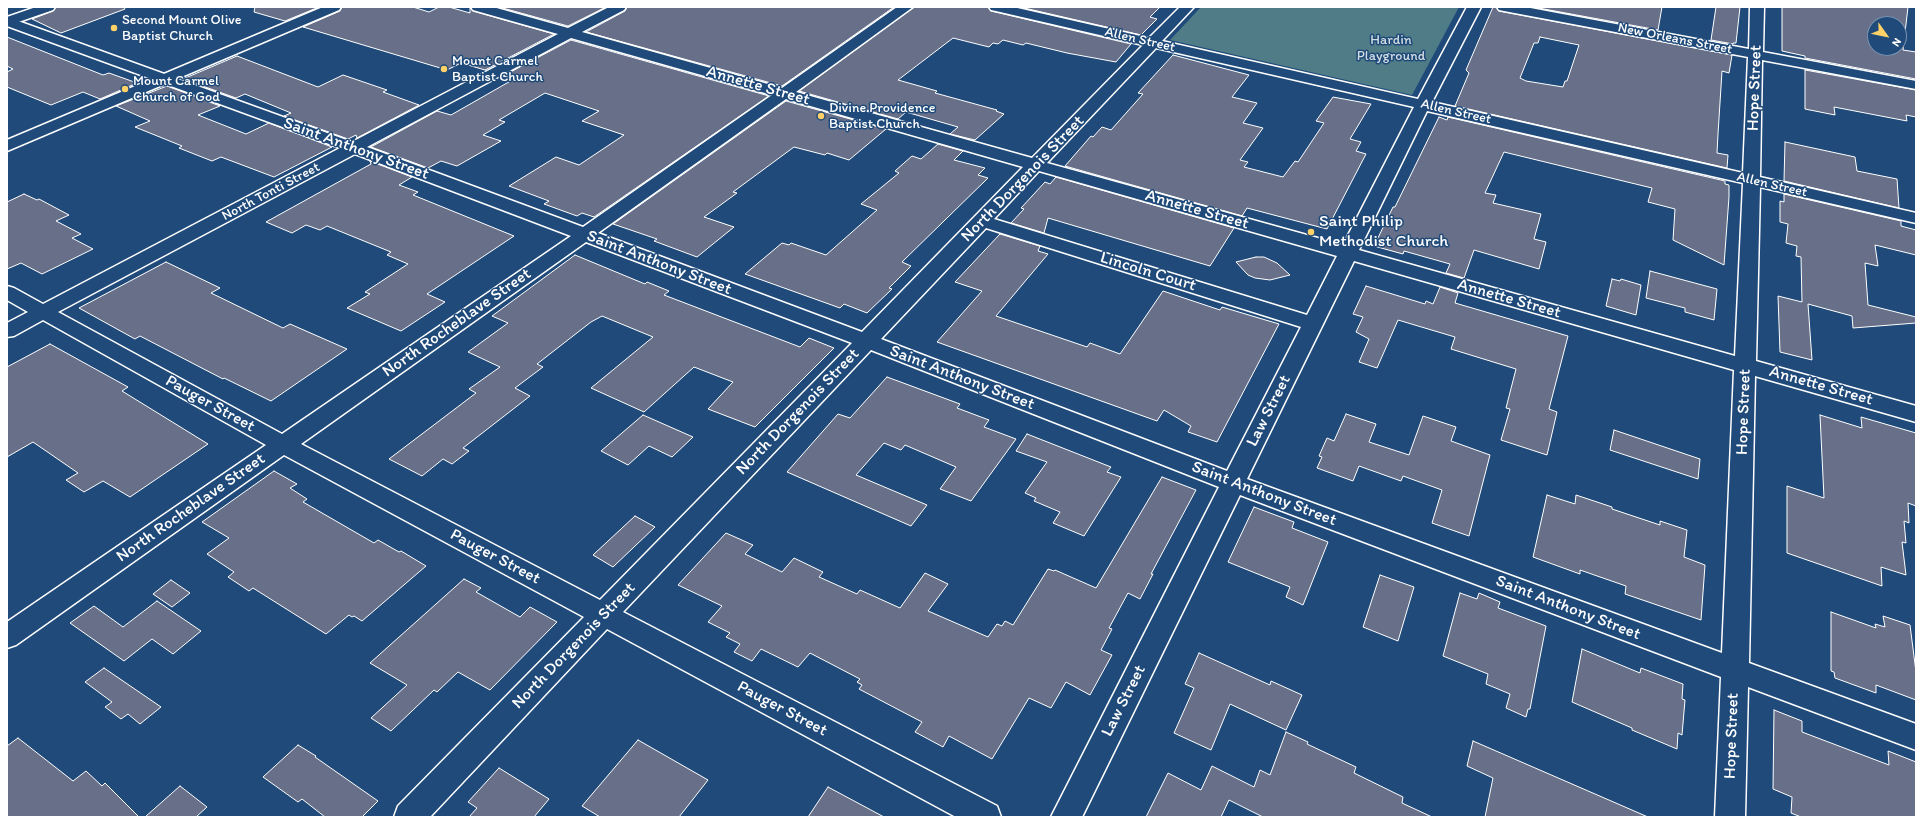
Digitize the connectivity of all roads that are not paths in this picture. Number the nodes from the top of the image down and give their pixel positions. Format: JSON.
{"nodes":[{"id":1,"x":48,"y":7,"type":"edge"},
{"id":2,"x":334,"y":7,"type":"edge"},
{"id":3,"x":478,"y":7,"type":"edge"},
{"id":4,"x":619,"y":7,"type":"edge"},
{"id":5,"x":906,"y":7,"type":"edge"},
{"id":6,"x":996,"y":7,"type":"edge"},
{"id":7,"x":1187,"y":7,"type":"edge"},
{"id":8,"x":1474,"y":7,"type":"edge"},
{"id":9,"x":1504,"y":7,"type":"edge"},
{"id":10,"x":1758,"y":7,"type":"edge"},
{"id":11,"x":7,"y":21,"type":"edge"},
{"id":12,"x":570,"y":33,"type":"junction"},
{"id":13,"x":1153,"y":43,"type":"junction"},
{"id":14,"x":1756,"y":55,"type":"junction"},
{"id":15,"x":165,"y":79,"type":"junction"},
{"id":16,"x":1916,"y":85,"type":"edge"},
{"id":17,"x":784,"y":93,"type":"junction"},
{"id":18,"x":1423,"y":104,"type":"junction"},
{"id":19,"x":7,"y":146,"type":"edge"},
{"id":20,"x":355,"y":148,"type":"junction"},
{"id":21,"x":1037,"y":164,"type":"junction"},
{"id":22,"x":1752,"y":180,"type":"junction"},
{"id":23,"x":1916,"y":218,"type":"edge"},
{"id":24,"x":983,"y":221,"type":"junction"},
{"id":25,"x":584,"y":235,"type":"junction"},
{"id":26,"x":1348,"y":254,"type":"junction"},
{"id":27,"x":7,"y":292,"type":"edge"},
{"id":28,"x":44,"y":312,"type":"junction"},
{"id":29,"x":1313,"y":324,"type":"junction"},
{"id":30,"x":7,"y":331,"type":"edge"},
{"id":31,"x":867,"y":341,"type":"junction"},
{"id":32,"x":1745,"y":365,"type":"junction"},
{"id":33,"x":1916,"y":414,"type":"edge"},
{"id":34,"x":282,"y":444,"type":"junction"},
{"id":35,"x":1233,"y":483,"type":"junction"},
{"id":36,"x":604,"y":615,"type":"junction"},
{"id":37,"x":7,"y":637,"type":"edge"},
{"id":38,"x":1735,"y":671,"type":"junction"},
{"id":39,"x":1916,"y":737,"type":"edge"},
{"id":40,"x":409,"y":817,"type":"edge"},
{"id":41,"x":986,"y":817,"type":"edge"},
{"id":42,"x":1066,"y":817,"type":"edge"},
{"id":43,"x":1730,"y":817,"type":"edge"}],
"edges":[{"from":1,"to":11,"type":"street"},
{"from":2,"to":15,"type":"street"},
{"from":3,"to":12,"type":"street","name":"Annette Street"},
{"from":4,"to":12,"type":"street","name":"North Tonti Street"},
{"from":5,"to":17,"type":"street","name":"North Rocheblave Street"},
{"from":6,"to":13,"type":"street","name":"Allen Street"},
{"from":7,"to":13,"type":"street","name":"North Dorgenois Street"},
{"from":8,"to":18,"type":"street","name":"Law Street"},
{"from":9,"to":14,"type":"street","name":"New Orleans Street"},
{"from":10,"to":14,"type":"street","name":"Hope Street"},
{"from":11,"to":15,"type":"street","name":"Saint Anthony Street"},
{"from":12,"to":17,"type":"street","name":"Annette Street"},
{"from":12,"to":20,"type":"street","name":"North Tonti Street"},
{"from":13,"to":18,"type":"street","name":"Allen Street"},
{"from":13,"to":21,"type":"street","name":"North Dorgenois Street"},
{"from":14,"to":16,"type":"street","name":"New Orleans Street"},
{"from":14,"to":22,"type":"street","name":"Hope Street"},
{"from":15,"to":19,"type":"street"},
{"from":15,"to":20,"type":"street","name":"Saint Anthony Street"},
{"from":17,"to":21,"type":"street","name":"Annette Street"},
{"from":17,"to":25,"type":"street","name":"North Rocheblave Street"},
{"from":18,"to":22,"type":"street","name":"Allen Street"},
{"from":18,"to":26,"type":"street","name":"Law Street"},
{"from":20,"to":25,"type":"street","name":"Saint Anthony Street"},
{"from":20,"to":28,"type":"street","name":"North Tonti Street"},
{"from":21,"to":24,"type":"street","name":"North Dorgenois Street"},
{"from":21,"to":26,"type":"street","name":"Annette Street"},
{"from":22,"to":23,"type":"street","name":"Allen Street"},
{"from":22,"to":32,"type":"street","name":"Hope Street"},
{"from":24,"to":29,"type":"street","name":"Lincoln Court"},
{"from":24,"to":31,"type":"street","name":"North Dorgenois Street"},
{"from":25,"to":31,"type":"street","name":"Saint Anthony Street"},
{"from":25,"to":34,"type":"street","name":"North Rocheblave Street"},
{"from":26,"to":29,"type":"street","name":"Law Street"},
{"from":26,"to":32,"type":"street","name":"Annette Street"},
{"from":27,"to":28,"type":"street","name":"Pauger Street"},
{"from":28,"to":30,"type":"street","name":"North Tonti Street"},
{"from":28,"to":34,"type":"street","name":"Pauger Street"},
{"from":29,"to":35,"type":"street","name":"Law Street"},
{"from":31,"to":35,"type":"street","name":"Saint Anthony Street"},
{"from":31,"to":36,"type":"street","name":"North Dorgenois Street"},
{"from":32,"to":33,"type":"street","name":"Annette Street"},
{"from":32,"to":38,"type":"street","name":"Hope Street"},
{"from":34,"to":36,"type":"street","name":"Pauger Street"},
{"from":34,"to":37,"type":"street","name":"North Rocheblave Street"},
{"from":35,"to":38,"type":"street","name":"Saint Anthony Street"},
{"from":35,"to":42,"type":"street","name":"Law Street"},
{"from":36,"to":40,"type":"street","name":"North Dorgenois Street"},
{"from":36,"to":41,"type":"street","name":"Pauger Street"},
{"from":38,"to":39,"type":"street","name":"Saint Anthony Street"},
{"from":38,"to":43,"type":"street","name":"Hope Street"}]}
